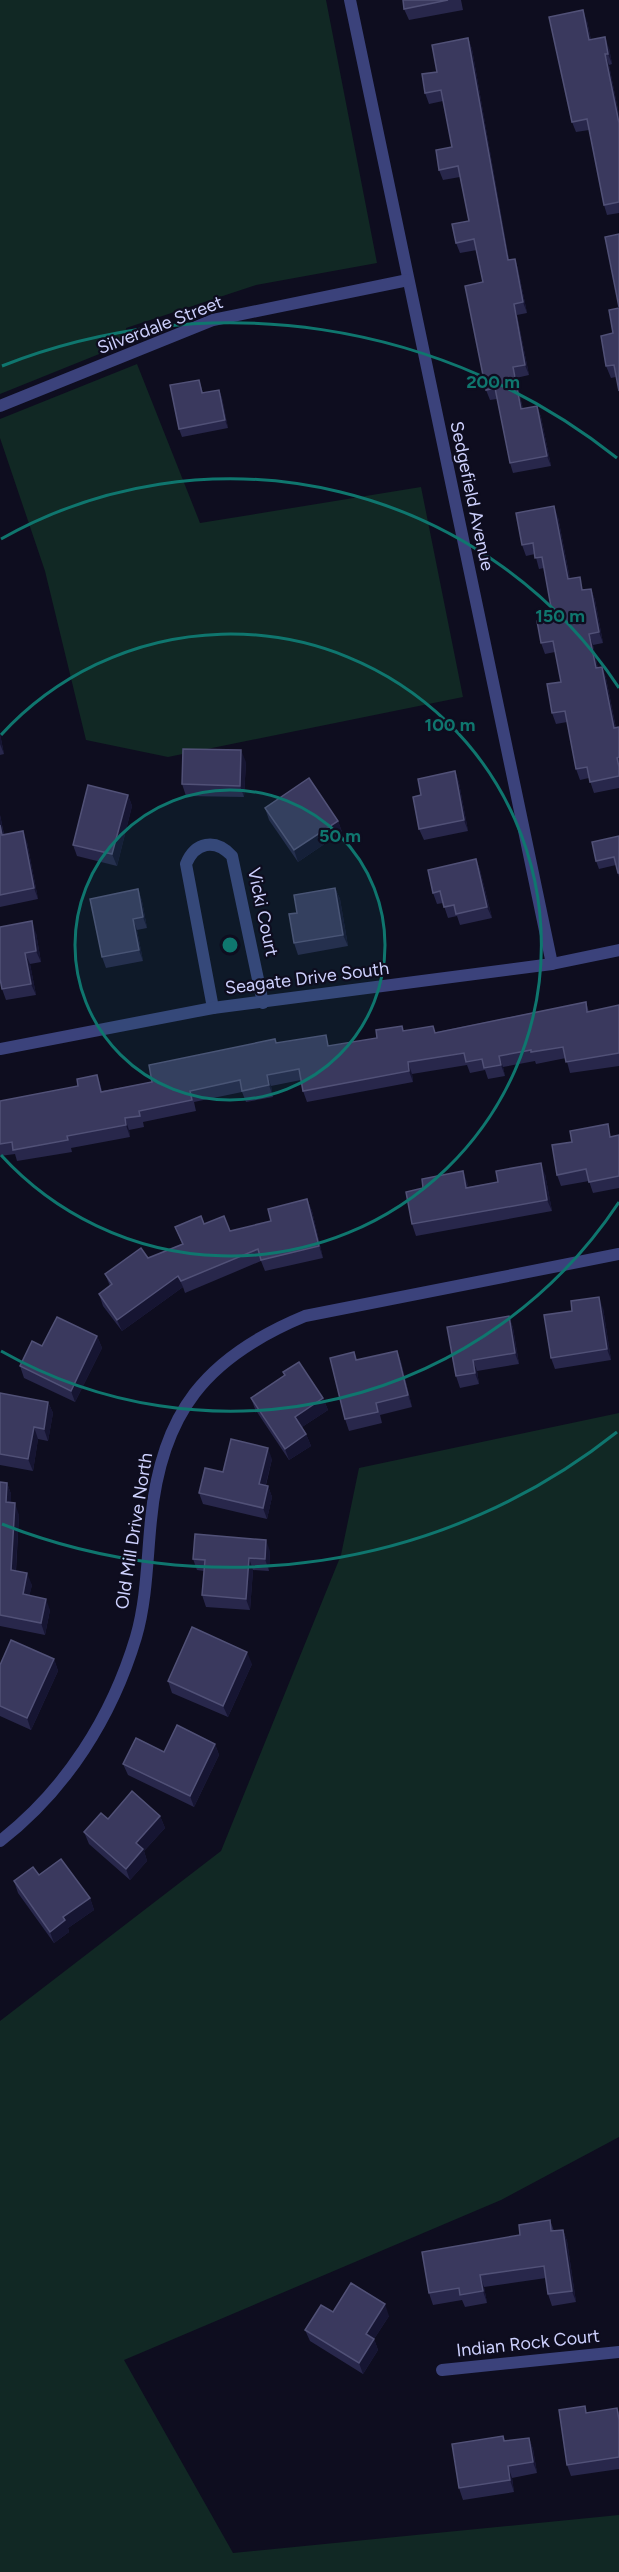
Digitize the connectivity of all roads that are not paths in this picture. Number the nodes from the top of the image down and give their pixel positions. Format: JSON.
{"nodes":[{"id":1,"x":350,"y":0,"type":"edge"},
{"id":2,"x":408,"y":280,"type":"junction"},
{"id":3,"x":0,"y":406,"type":"edge"},
{"id":4,"x":619,"y":950,"type":"edge"},
{"id":5,"x":552,"y":963,"type":"junction"},
{"id":6,"x":263,"y":1003,"type":"junction"},
{"id":7,"x":213,"y":1008,"type":"junction"},
{"id":8,"x":0,"y":1049,"type":"edge"},
{"id":9,"x":619,"y":1254,"type":"edge"},
{"id":10,"x":0,"y":1841,"type":"edge"},
{"id":11,"x":619,"y":2352,"type":"edge"},
{"id":12,"x":441,"y":2370,"type":"dead end"}],
"edges":[{"from":1,"to":2,"type":"street","name":"Sedgefield Avenue"},
{"from":2,"to":3,"type":"street","name":"Silverdale Street"},
{"from":2,"to":5,"type":"street","name":"Sedgefield Avenue"},
{"from":4,"to":5,"type":"street","name":"Seagate Drive South"},
{"from":5,"to":6,"type":"street","name":"Seagate Drive South"},
{"from":6,"to":7,"type":"street","name":"Seagate Drive South"},
{"from":6,"to":7,"type":"street","name":"Vicki Court"},
{"from":7,"to":8,"type":"street","name":"Seagate Drive South"},
{"from":9,"to":10,"type":"street","name":"Old Mill Drive North"},
{"from":11,"to":12,"type":"street","name":"Indian Rock Court"}]}
